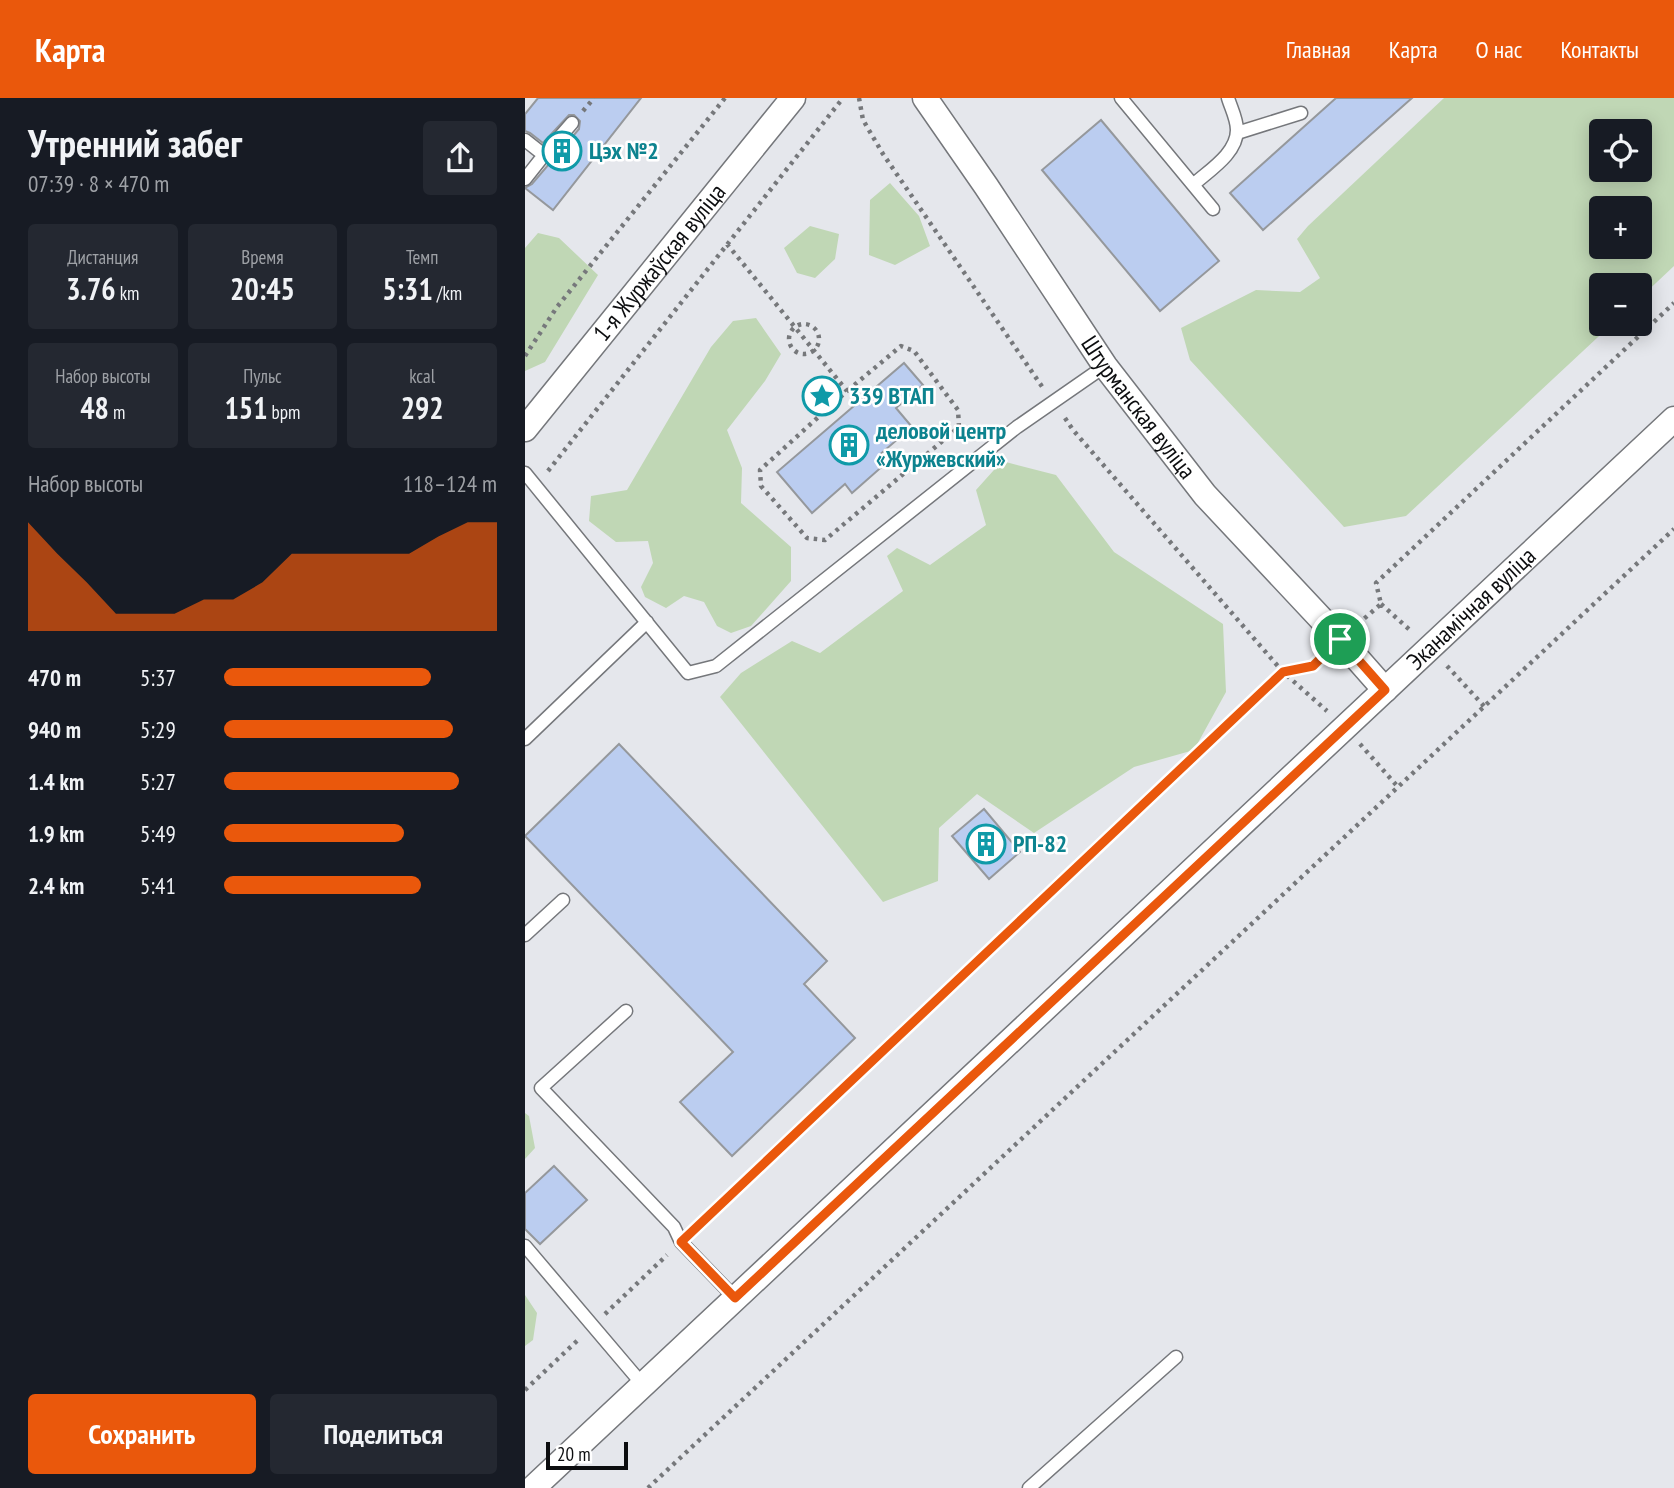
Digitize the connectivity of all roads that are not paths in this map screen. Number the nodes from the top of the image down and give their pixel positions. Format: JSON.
{"nodes":[{"id":1,"x":793,"y":98,"type":"edge"},
{"id":2,"x":925,"y":98,"type":"edge"},
{"id":3,"x":1121,"y":98,"type":"edge"},
{"id":4,"x":1228,"y":98,"type":"edge"},
{"id":5,"x":1301,"y":113,"type":"dead end"},
{"id":6,"x":572,"y":123,"type":"dead end"},
{"id":7,"x":1237,"y":133,"type":"junction"},
{"id":8,"x":525,"y":140,"type":"edge"},
{"id":9,"x":544,"y":155,"type":"junction"},
{"id":10,"x":525,"y":179,"type":"edge"},
{"id":11,"x":1193,"y":185,"type":"junction"},
{"id":12,"x":1213,"y":209,"type":"dead end"},
{"id":13,"x":1105,"y":366,"type":"junction"},
{"id":14,"x":1674,"y":419,"type":"edge"},
{"id":15,"x":525,"y":429,"type":"edge"},
{"id":16,"x":525,"y":474,"type":"edge"},
{"id":17,"x":647,"y":622,"type":"junction"},
{"id":18,"x":1385,"y":690,"type":"junction"},
{"id":19,"x":525,"y":739,"type":"edge"},
{"id":20,"x":563,"y":900,"type":"dead end"},
{"id":21,"x":525,"y":936,"type":"edge"},
{"id":22,"x":626,"y":1011,"type":"dead end"},
{"id":23,"x":525,"y":1246,"type":"edge"},
{"id":24,"x":735,"y":1298,"type":"junction"},
{"id":25,"x":1176,"y":1357,"type":"dead end"},
{"id":26,"x":643,"y":1385,"type":"junction"},
{"id":27,"x":533,"y":1488,"type":"edge"},
{"id":28,"x":1029,"y":1488,"type":"edge"}],
"edges":[{"from":1,"to":15,"type":"street","name":"1-я Журжаўская вуліца"},
{"from":2,"to":13,"type":"street","name":"Штурманская вуліца"},
{"from":3,"to":11,"type":"lane"},
{"from":4,"to":7,"type":"lane"},
{"from":5,"to":7,"type":"lane"},
{"from":6,"to":9,"type":"lane"},
{"from":7,"to":11,"type":"lane"},
{"from":8,"to":9,"type":"lane"},
{"from":9,"to":10,"type":"lane"},
{"from":11,"to":12,"type":"lane"},
{"from":13,"to":17,"type":"lane"},
{"from":13,"to":18,"type":"street","name":"Штурманская вуліца"},
{"from":14,"to":18,"type":"street","name":"Эканамічная вуліца"},
{"from":16,"to":17,"type":"lane"},
{"from":17,"to":19,"type":"lane"},
{"from":18,"to":24,"type":"street","name":"Эканамічная вуліца"},
{"from":20,"to":21,"type":"lane"},
{"from":22,"to":24,"type":"lane"},
{"from":23,"to":26,"type":"lane"},
{"from":24,"to":26,"type":"street","name":"Эканамічная вуліца"},
{"from":25,"to":28,"type":"lane"},
{"from":26,"to":27,"type":"street","name":"Эканамічная вуліца"}]}
